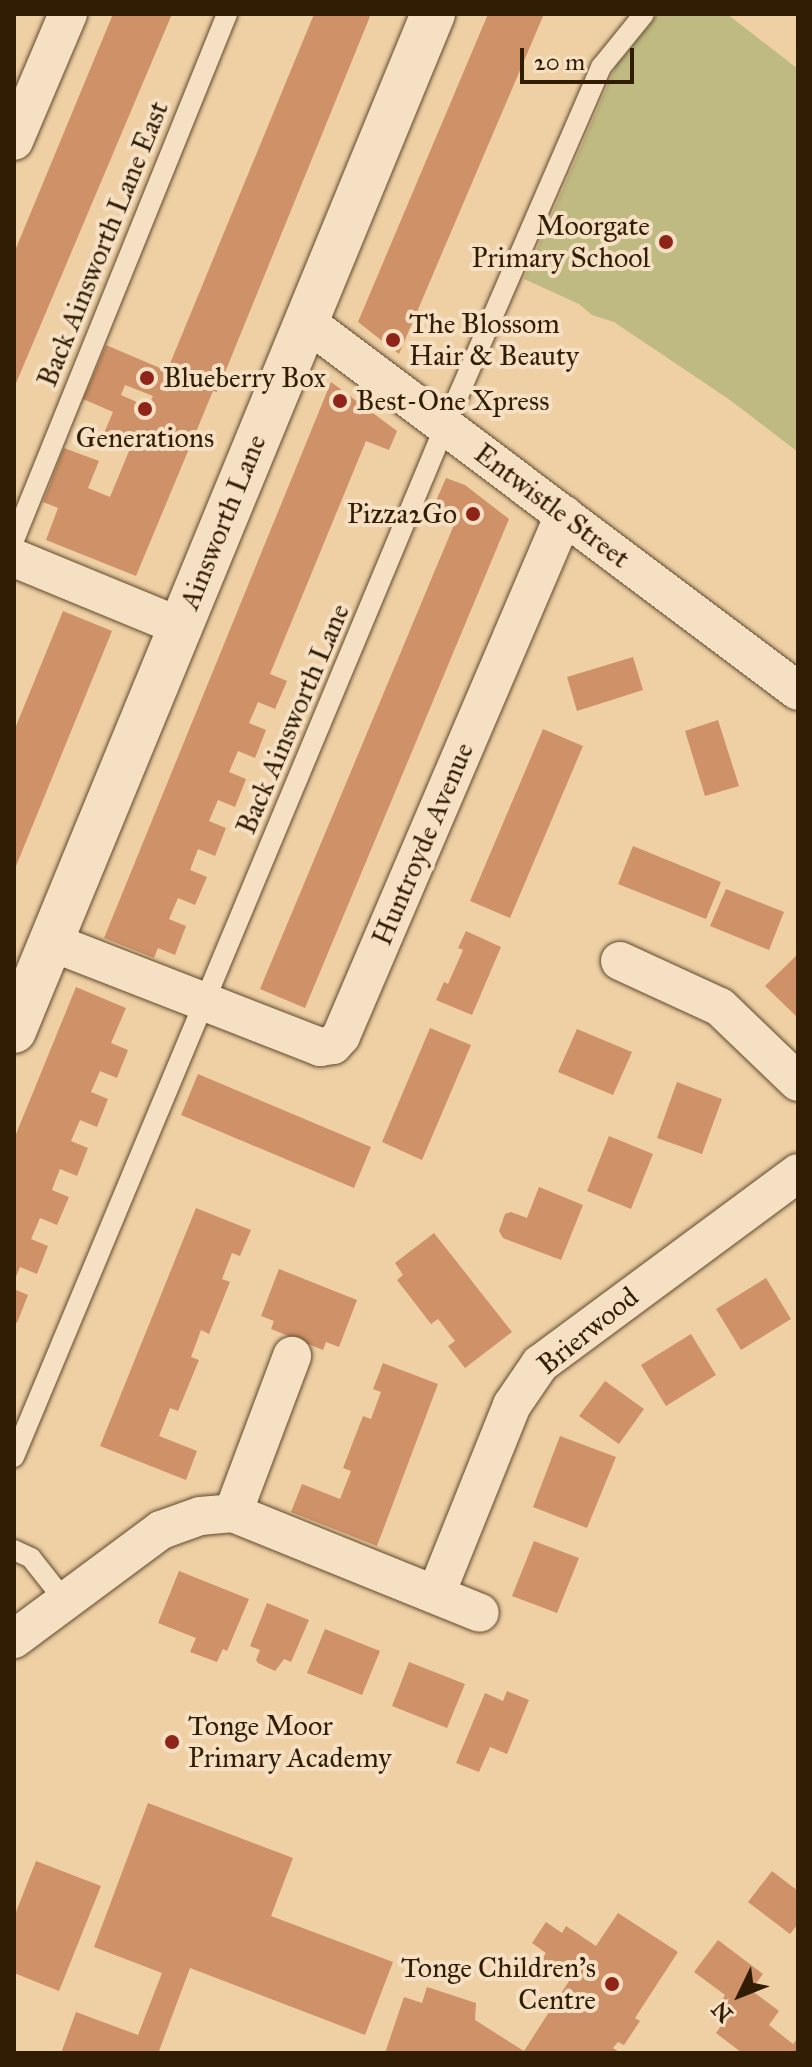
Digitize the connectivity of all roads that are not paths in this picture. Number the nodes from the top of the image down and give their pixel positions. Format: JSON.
{"nodes":[{"id":1,"x":68,"y":14,"type":"edge"},
{"id":2,"x":227,"y":14,"type":"edge"},
{"id":3,"x":433,"y":14,"type":"edge"},
{"id":4,"x":644,"y":14,"type":"edge"},
{"id":5,"x":14,"y":141,"type":"edge"},
{"id":6,"x":305,"y":321,"type":"junction"},
{"id":7,"x":445,"y":426,"type":"junction"},
{"id":8,"x":564,"y":515,"type":"junction"},
{"id":9,"x":14,"y":540,"type":"edge"},
{"id":10,"x":14,"y":558,"type":"edge"},
{"id":11,"x":181,"y":627,"type":"junction"},
{"id":12,"x":798,"y":691,"type":"edge"},
{"id":13,"x":51,"y":942,"type":"junction"},
{"id":14,"x":620,"y":961,"type":"dead end"},
{"id":15,"x":205,"y":1002,"type":"junction"},
{"id":16,"x":14,"y":1031,"type":"edge"},
{"id":17,"x":798,"y":1082,"type":"edge"},
{"id":18,"x":798,"y":1173,"type":"edge"},
{"id":19,"x":292,"y":1356,"type":"dead end"},
{"id":20,"x":14,"y":1457,"type":"edge"},
{"id":21,"x":233,"y":1513,"type":"junction"},
{"id":22,"x":14,"y":1550,"type":"edge"},
{"id":23,"x":436,"y":1594,"type":"junction"},
{"id":24,"x":65,"y":1601,"type":"junction"},
{"id":25,"x":480,"y":1613,"type":"dead end"},
{"id":26,"x":14,"y":1639,"type":"edge"}],
"edges":[{"from":1,"to":5,"type":"street"},
{"from":2,"to":9,"type":"lane","name":"Back Ainsworth Lane East"},
{"from":3,"to":6,"type":"main road","name":"Ainsworth Lane"},
{"from":4,"to":7,"type":"lane","name":"Back Ainsworth Lane"},
{"from":6,"to":7,"type":"street","name":"Entwistle Street"},
{"from":6,"to":11,"type":"main road","name":"Ainsworth Lane"},
{"from":7,"to":8,"type":"street","name":"Entwistle Street"},
{"from":7,"to":15,"type":"lane","name":"Back Ainsworth Lane"},
{"from":8,"to":12,"type":"street","name":"Entwistle Street"},
{"from":8,"to":15,"type":"street","name":"Huntroyde Avenue"},
{"from":10,"to":11,"type":"street"},
{"from":11,"to":13,"type":"main road","name":"Ainsworth Lane"},
{"from":13,"to":15,"type":"street","name":"Huntroyde Avenue"},
{"from":13,"to":16,"type":"main road","name":"Ainsworth Lane"},
{"from":14,"to":17,"type":"street"},
{"from":15,"to":20,"type":"lane","name":"Back Ainsworth Lane"},
{"from":18,"to":23,"type":"street","name":"Brierwood"},
{"from":19,"to":21,"type":"street"},
{"from":21,"to":23,"type":"street"},
{"from":21,"to":24,"type":"street"},
{"from":22,"to":24,"type":"lane"},
{"from":23,"to":25,"type":"street"},
{"from":24,"to":26,"type":"street"}]}
